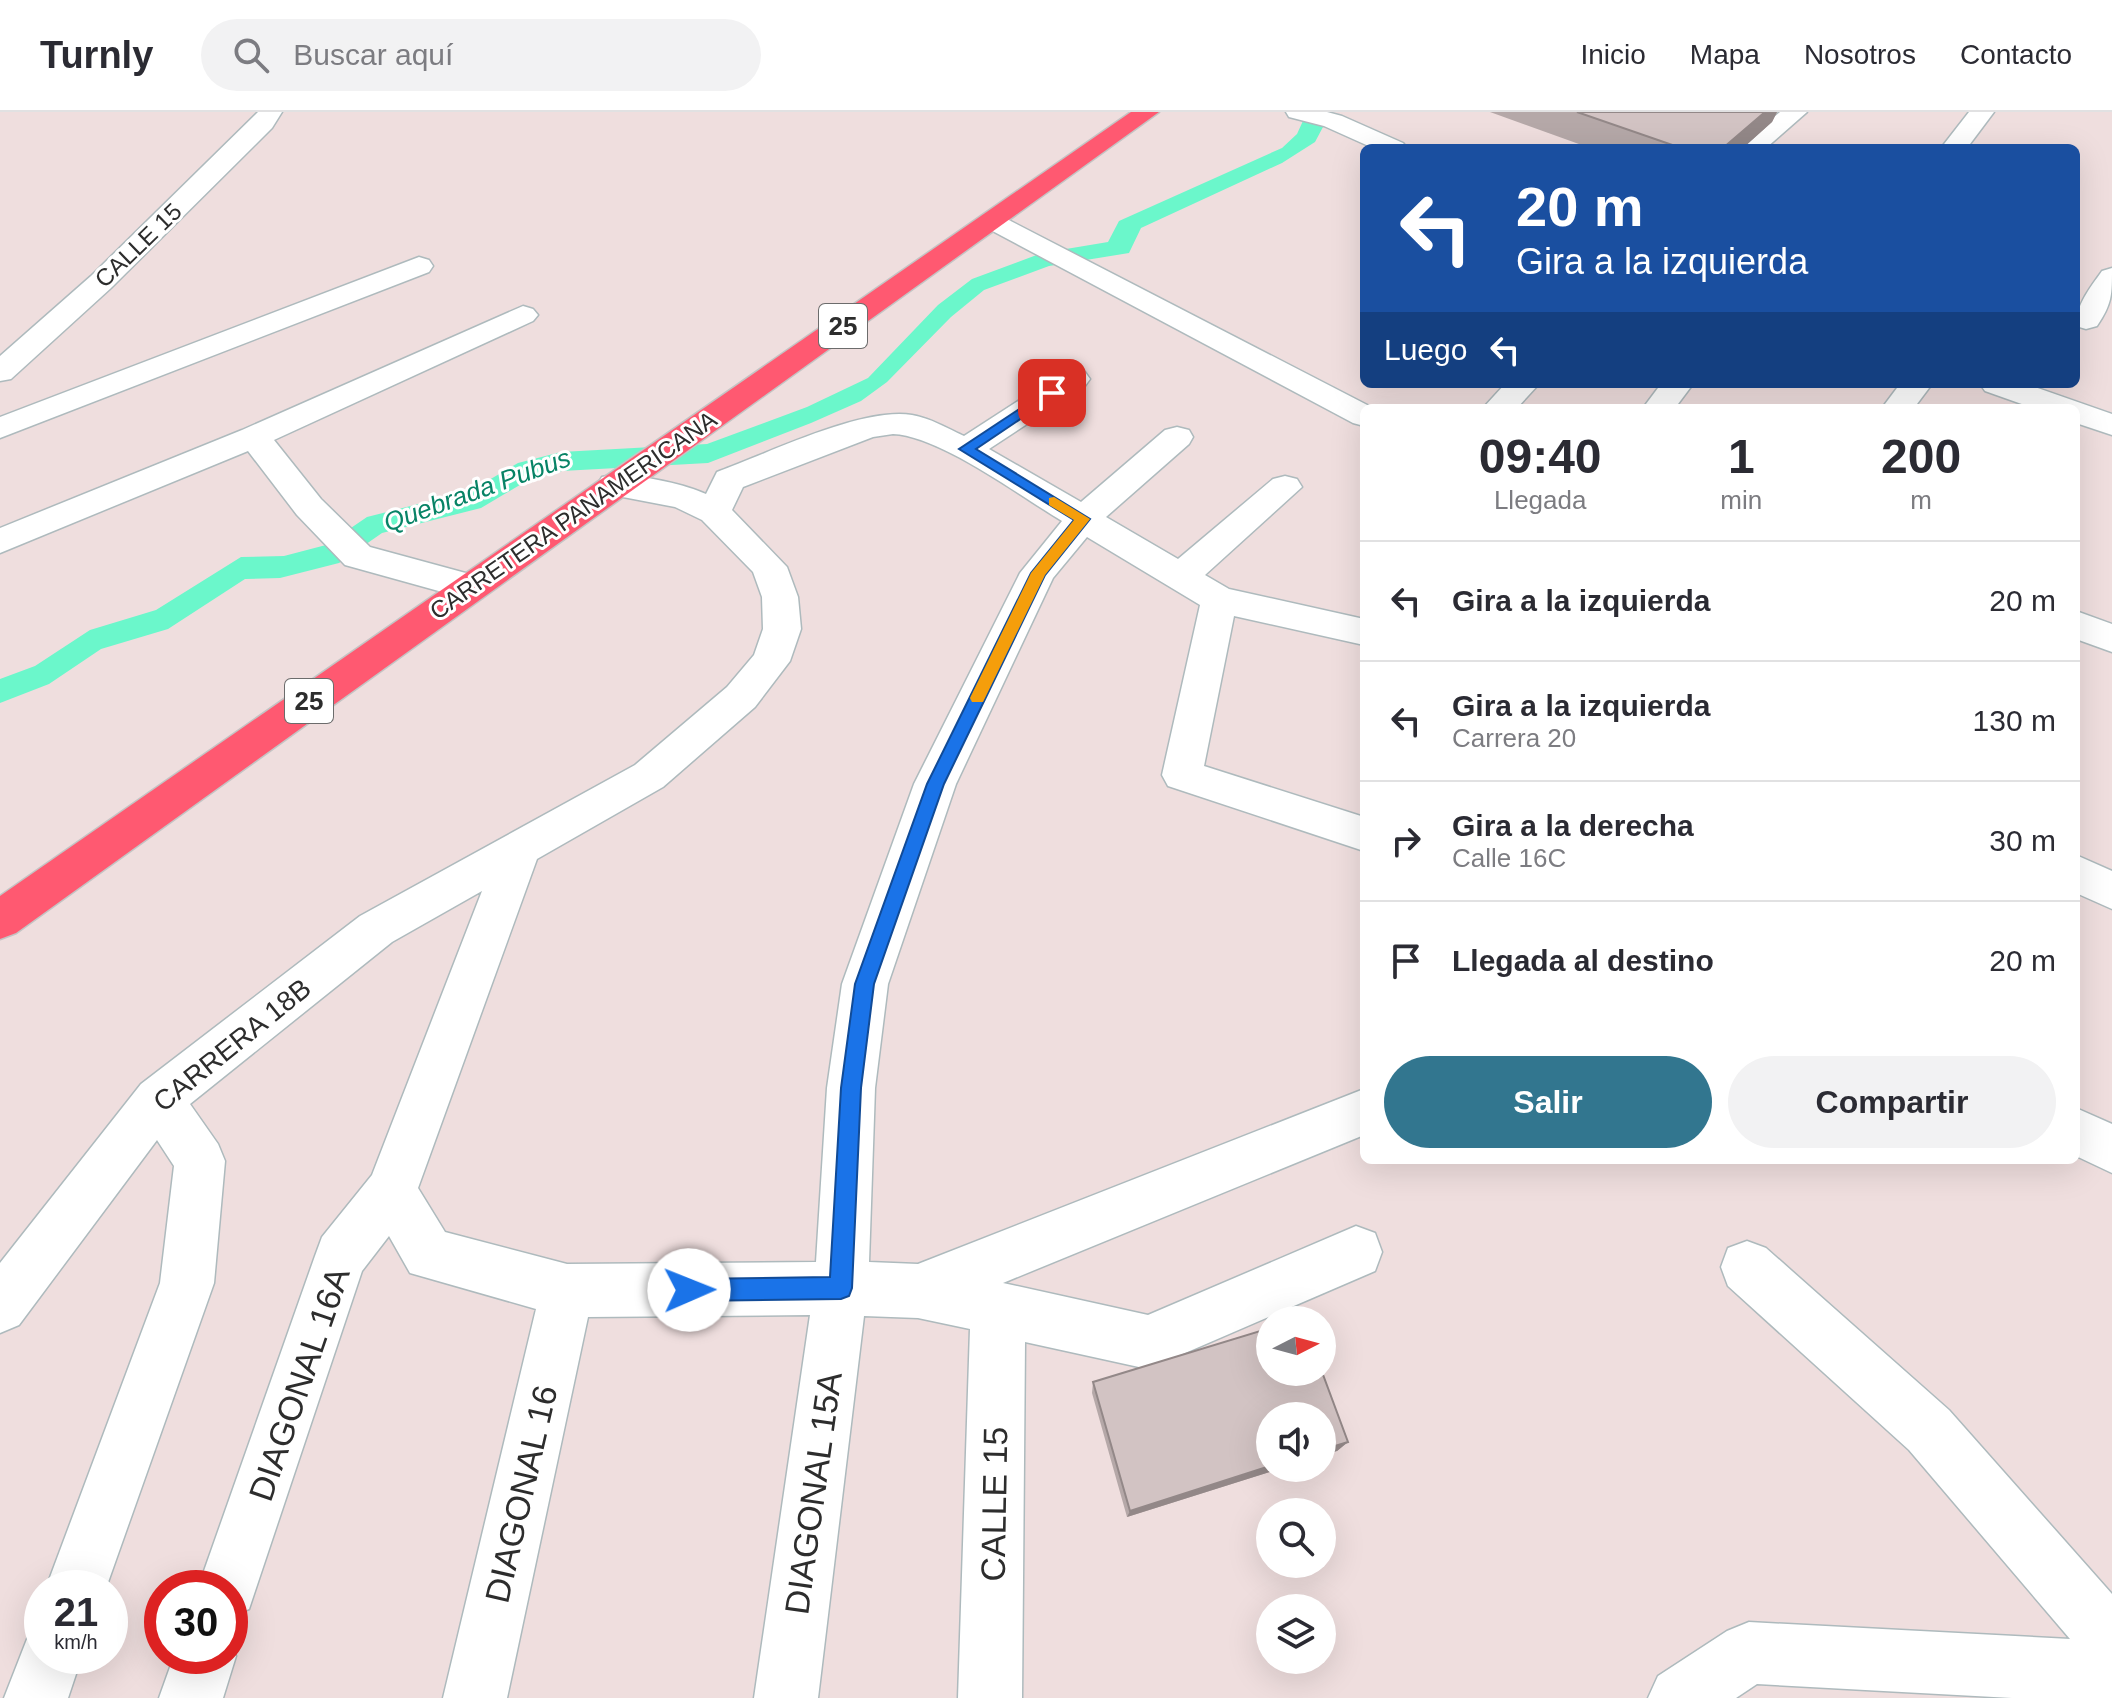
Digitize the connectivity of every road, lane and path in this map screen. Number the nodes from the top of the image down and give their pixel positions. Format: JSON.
{"nodes":[{"id":1,"x":270,"y":112,"type":"edge"},
{"id":2,"x":1147,"y":112,"type":"edge"},
{"id":3,"x":1751,"y":112,"type":"edge"},
{"id":4,"x":1982,"y":112,"type":"edge"},
{"id":5,"x":1301,"y":113,"type":"edge"},
{"id":6,"x":1789,"y":117,"type":"edge"},
{"id":7,"x":1385,"y":144,"type":"edge"},
{"id":8,"x":1755,"y":144,"type":"edge"},
{"id":9,"x":1957,"y":144,"type":"edge"},
{"id":10,"x":995,"y":221,"type":"junction"},
{"id":11,"x":419,"y":266,"type":"dead end"},
{"id":12,"x":2112,"y":277,"type":"edge"},
{"id":13,"x":523,"y":315,"type":"dead end"},
{"id":14,"x":2086,"y":320,"type":"dead end"},
{"id":15,"x":0,"y":372,"type":"edge"},
{"id":16,"x":1074,"y":379,"type":"dead end"},
{"id":17,"x":1519,"y":388,"type":"edge"},
{"id":18,"x":2007,"y":388,"type":"edge"},
{"id":19,"x":1503,"y":404,"type":"edge"},
{"id":20,"x":2053,"y":404,"type":"edge"},
{"id":21,"x":2080,"y":413,"type":"edge"},
{"id":22,"x":1360,"y":414,"type":"edge"},
{"id":23,"x":2112,"y":425,"type":"edge"},
{"id":24,"x":0,"y":428,"type":"edge"},
{"id":25,"x":254,"y":437,"type":"junction"},
{"id":26,"x":1177,"y":437,"type":"dead end"},
{"id":27,"x":966,"y":449,"type":"junction"},
{"id":28,"x":616,"y":484,"type":"junction"},
{"id":29,"x":1285,"y":487,"type":"dead end"},
{"id":30,"x":714,"y":512,"type":"junction"},
{"id":31,"x":1083,"y":519,"type":"junction"},
{"id":32,"x":0,"y":541,"type":"edge"},
{"id":33,"x":1180,"y":577,"type":"junction"},
{"id":34,"x":471,"y":587,"type":"junction"},
{"id":35,"x":1219,"y":600,"type":"junction"},
{"id":36,"x":2080,"y":626,"type":"edge"},
{"id":37,"x":1360,"y":631,"type":"edge"},
{"id":38,"x":2112,"y":639,"type":"edge"},
{"id":39,"x":1360,"y":833,"type":"edge"},
{"id":40,"x":520,"y":848,"type":"junction"},
{"id":41,"x":2080,"y":875,"type":"edge"},
{"id":42,"x":2112,"y":891,"type":"edge"},
{"id":43,"x":0,"y":920,"type":"edge"},
{"id":44,"x":158,"y":1100,"type":"junction"},
{"id":45,"x":1360,"y":1114,"type":"edge"},
{"id":46,"x":2080,"y":1133,"type":"edge"},
{"id":47,"x":2112,"y":1149,"type":"edge"},
{"id":48,"x":391,"y":1191,"type":"junction"},
{"id":49,"x":1356,"y":1252,"type":"dead end"},
{"id":50,"x":1747,"y":1267,"type":"dead end"},
{"id":51,"x":841,"y":1288,"type":"junction"},
{"id":52,"x":567,"y":1291,"type":"junction"},
{"id":53,"x":918,"y":1291,"type":"junction"},
{"id":54,"x":0,"y":1306,"type":"edge"},
{"id":55,"x":998,"y":1310,"type":"junction"},
{"id":56,"x":83,"y":1570,"type":"edge"},
{"id":57,"x":234,"y":1570,"type":"edge"},
{"id":58,"x":2112,"y":1640,"type":"edge"},
{"id":59,"x":2112,"y":1672,"type":"edge"},
{"id":60,"x":45,"y":1674,"type":"edge"},
{"id":61,"x":199,"y":1674,"type":"edge"},
{"id":62,"x":36,"y":1698,"type":"edge"},
{"id":63,"x":191,"y":1698,"type":"edge"},
{"id":64,"x":475,"y":1698,"type":"edge"},
{"id":65,"x":786,"y":1698,"type":"edge"},
{"id":66,"x":990,"y":1698,"type":"edge"},
{"id":67,"x":1680,"y":1698,"type":"edge"}],
"edges":[{"from":1,"to":15,"type":"street","name":"CALLE 15"},
{"from":2,"to":10,"type":"highway","name":"CARRETERA PANAMERICANA","number":"25"},
{"from":3,"to":6,"type":"street"},
{"from":4,"to":9,"type":"street"},
{"from":5,"to":7,"type":"street"},
{"from":6,"to":8,"type":"street"},
{"from":10,"to":22,"type":"street"},
{"from":10,"to":28,"type":"highway","name":"CARRETERA PANAMERICANA","number":"25"},
{"from":11,"to":24,"type":"street"},
{"from":12,"to":14,"type":"street"},
{"from":13,"to":25,"type":"street"},
{"from":16,"to":27,"type":"street"},
{"from":17,"to":19,"type":"street"},
{"from":18,"to":20,"type":"street"},
{"from":21,"to":23,"type":"street"},
{"from":25,"to":32,"type":"street"},
{"from":25,"to":34,"type":"street"},
{"from":26,"to":31,"type":"street","name":"DIAGONAL 15A"},
{"from":27,"to":30,"type":"street"},
{"from":27,"to":31,"type":"street"},
{"from":28,"to":30,"type":"street"},
{"from":28,"to":34,"type":"highway","name":"CARRETERA PANAMERICANA","number":"25"},
{"from":29,"to":33,"type":"street"},
{"from":30,"to":40,"type":"street","name":"CARRERA 18B"},
{"from":31,"to":33,"type":"street"},
{"from":31,"to":51,"type":"street","name":"DIAGONAL 15A"},
{"from":33,"to":35,"type":"street"},
{"from":34,"to":43,"type":"highway","name":"CARRETERA PANAMERICANA","number":"25"},
{"from":35,"to":37,"type":"street"},
{"from":35,"to":39,"type":"street"},
{"from":36,"to":38,"type":"street"},
{"from":40,"to":44,"type":"street","name":"CARRERA 18B"},
{"from":40,"to":48,"type":"street","name":"DIAGONAL 16A"},
{"from":41,"to":42,"type":"street"},
{"from":44,"to":54,"type":"street","name":"CARRERA 18B"},
{"from":44,"to":56,"type":"street"},
{"from":45,"to":53,"type":"street"},
{"from":46,"to":47,"type":"street"},
{"from":48,"to":52,"type":"street"},
{"from":48,"to":57,"type":"street","name":"DIAGONAL 16A"},
{"from":49,"to":55,"type":"street"},
{"from":50,"to":58,"type":"street"},
{"from":51,"to":52,"type":"street"},
{"from":51,"to":53,"type":"street"},
{"from":51,"to":65,"type":"street","name":"DIAGONAL 15A"},
{"from":52,"to":64,"type":"street","name":"DIAGONAL 16"},
{"from":53,"to":55,"type":"street"},
{"from":55,"to":66,"type":"street","name":"CALLE 15"},
{"from":59,"to":67,"type":"street"},
{"from":60,"to":62,"type":"street"},
{"from":61,"to":63,"type":"street"}]}
